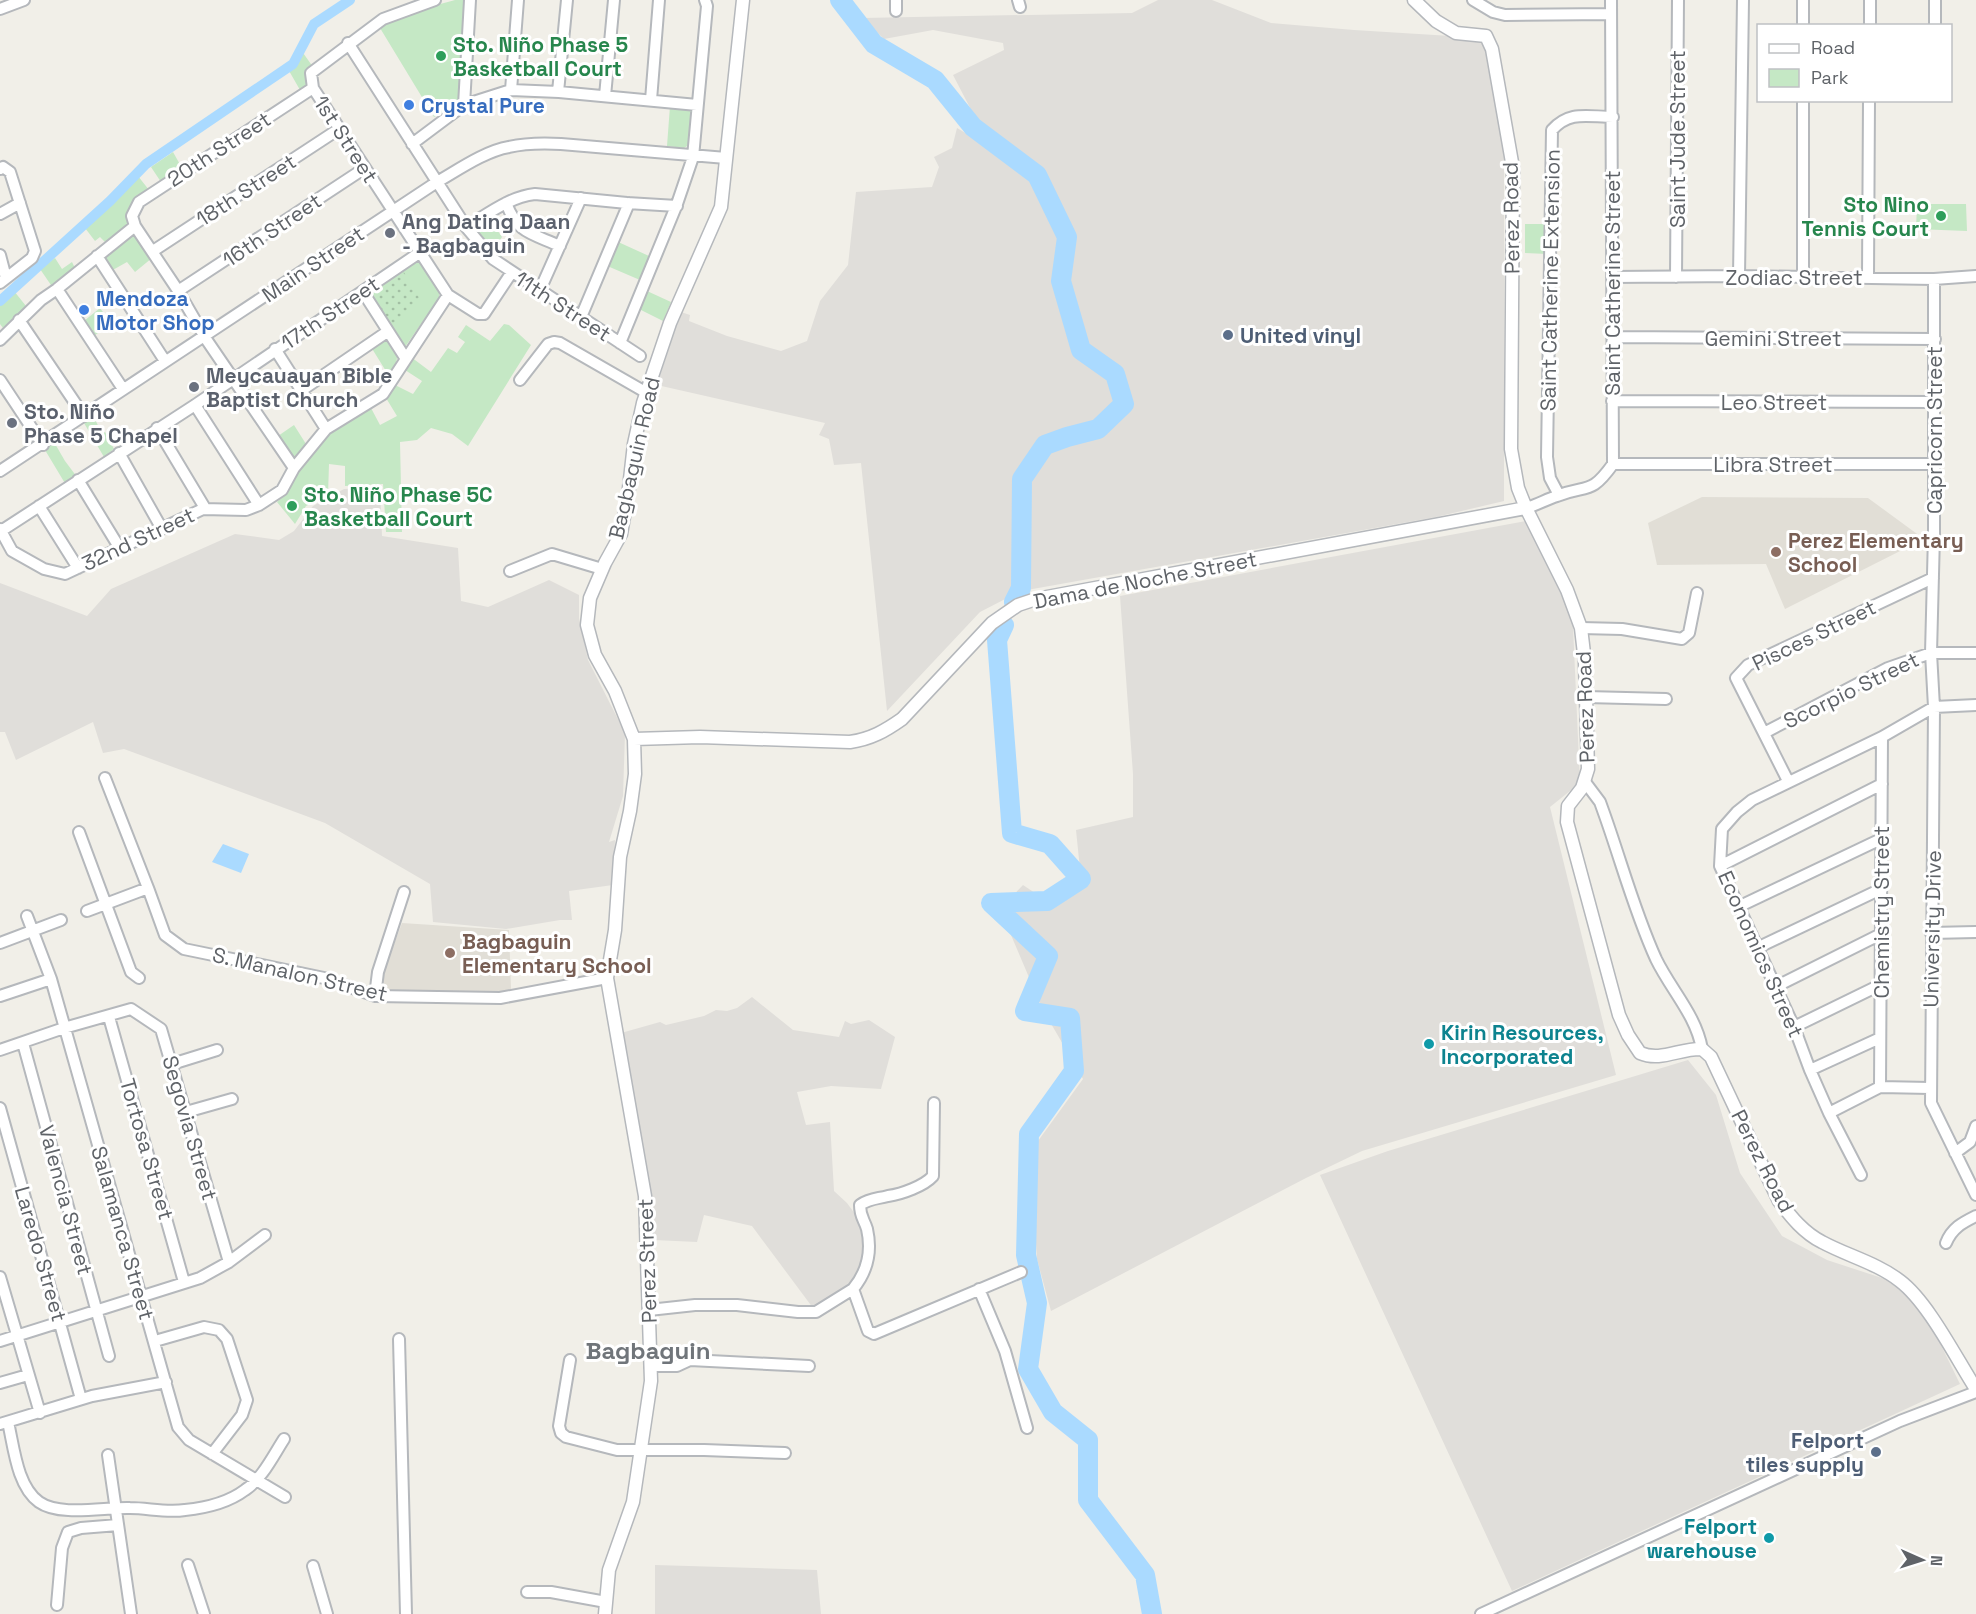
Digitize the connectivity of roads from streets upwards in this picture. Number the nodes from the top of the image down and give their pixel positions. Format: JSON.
{"nodes":[{"id":1,"x":24,"y":0,"type":"edge"},
{"id":2,"x":435,"y":0,"type":"edge"},
{"id":3,"x":470,"y":0,"type":"edge"},
{"id":4,"x":518,"y":0,"type":"edge"},
{"id":5,"x":567,"y":0,"type":"edge"},
{"id":6,"x":614,"y":0,"type":"edge"},
{"id":7,"x":659,"y":0,"type":"edge"},
{"id":8,"x":705,"y":0,"type":"edge"},
{"id":9,"x":743,"y":0,"type":"edge"},
{"id":10,"x":1414,"y":0,"type":"edge"},
{"id":11,"x":1473,"y":0,"type":"edge"},
{"id":12,"x":1611,"y":0,"type":"edge"},
{"id":13,"x":1678,"y":0,"type":"edge"},
{"id":14,"x":1743,"y":0,"type":"edge"},
{"id":15,"x":1803,"y":0,"type":"edge"},
{"id":16,"x":1870,"y":0,"type":"edge"},
{"id":17,"x":1935,"y":0,"type":"edge"},
{"id":18,"x":0,"y":9,"type":"edge"},
{"id":19,"x":1611,"y":14,"type":"junction"},
{"id":20,"x":1803,"y":24,"type":"edge"},
{"id":21,"x":1870,"y":24,"type":"edge"},
{"id":22,"x":1935,"y":24,"type":"edge"},
{"id":23,"x":348,"y":43,"type":"junction"},
{"id":24,"x":313,"y":88,"type":"junction"},
{"id":25,"x":511,"y":90,"type":"junction"},
{"id":26,"x":558,"y":92,"type":"junction"},
{"id":27,"x":605,"y":96,"type":"junction"},
{"id":28,"x":651,"y":100,"type":"junction"},
{"id":29,"x":1803,"y":102,"type":"edge"},
{"id":30,"x":1869,"y":102,"type":"edge"},
{"id":31,"x":464,"y":105,"type":"junction"},
{"id":32,"x":697,"y":105,"type":"junction"},
{"id":33,"x":1612,"y":117,"type":"junction"},
{"id":34,"x":339,"y":129,"type":"junction"},
{"id":35,"x":412,"y":144,"type":"junction"},
{"id":36,"x":693,"y":155,"type":"junction"},
{"id":37,"x":726,"y":158,"type":"junction"},
{"id":38,"x":364,"y":168,"type":"junction"},
{"id":39,"x":0,"y":169,"type":"edge"},
{"id":40,"x":437,"y":182,"type":"junction"},
{"id":41,"x":581,"y":198,"type":"junction"},
{"id":42,"x":506,"y":203,"type":"junction"},
{"id":43,"x":629,"y":203,"type":"junction"},
{"id":44,"x":20,"y":204,"type":"junction"},
{"id":45,"x":677,"y":206,"type":"junction"},
{"id":46,"x":394,"y":211,"type":"junction"},
{"id":47,"x":0,"y":214,"type":"edge"},
{"id":48,"x":134,"y":221,"type":"junction"},
{"id":49,"x":466,"y":227,"type":"junction"},
{"id":50,"x":560,"y":246,"type":"junction"},
{"id":51,"x":153,"y":251,"type":"junction"},
{"id":52,"x":419,"y":253,"type":"junction"},
{"id":53,"x":0,"y":255,"type":"edge"},
{"id":54,"x":97,"y":256,"type":"junction"},
{"id":55,"x":512,"y":272,"type":"junction"},
{"id":56,"x":1739,"y":276,"type":"junction"},
{"id":57,"x":1976,"y":276,"type":"edge"},
{"id":58,"x":1612,"y":277,"type":"junction"},
{"id":59,"x":1676,"y":277,"type":"junction"},
{"id":60,"x":1803,"y":277,"type":"junction"},
{"id":61,"x":1868,"y":278,"type":"junction"},
{"id":62,"x":1934,"y":279,"type":"junction"},
{"id":63,"x":3,"y":280,"type":"edge"},
{"id":64,"x":57,"y":289,"type":"junction"},
{"id":65,"x":540,"y":290,"type":"junction"},
{"id":66,"x":178,"y":291,"type":"junction"},
{"id":67,"x":363,"y":292,"type":"junction"},
{"id":68,"x":448,"y":295,"type":"junction"},
{"id":69,"x":581,"y":317,"type":"junction"},
{"id":70,"x":19,"y":320,"type":"junction"},
{"id":71,"x":387,"y":332,"type":"junction"},
{"id":72,"x":205,"y":336,"type":"junction"},
{"id":73,"x":1612,"y":338,"type":"junction"},
{"id":74,"x":1935,"y":339,"type":"junction"},
{"id":75,"x":0,"y":340,"type":"edge"},
{"id":76,"x":620,"y":343,"type":"junction"},
{"id":77,"x":275,"y":349,"type":"junction"},
{"id":78,"x":640,"y":356,"type":"dead end"},
{"id":79,"x":406,"y":359,"type":"junction"},
{"id":80,"x":165,"y":361,"type":"junction"},
{"id":81,"x":234,"y":378,"type":"junction"},
{"id":82,"x":0,"y":380,"type":"edge"},
{"id":83,"x":520,"y":381,"type":"dead end"},
{"id":84,"x":123,"y":388,"type":"junction"},
{"id":85,"x":302,"y":390,"type":"junction"},
{"id":86,"x":647,"y":393,"type":"junction"},
{"id":87,"x":1612,"y":401,"type":"junction"},
{"id":88,"x":1935,"y":402,"type":"junction"},
{"id":89,"x":195,"y":405,"type":"junction"},
{"id":90,"x":84,"y":416,"type":"junction"},
{"id":91,"x":157,"y":428,"type":"junction"},
{"id":92,"x":326,"y":429,"type":"junction"},
{"id":93,"x":43,"y":445,"type":"junction"},
{"id":94,"x":119,"y":453,"type":"junction"},
{"id":95,"x":1613,"y":464,"type":"junction"},
{"id":96,"x":1933,"y":464,"type":"junction"},
{"id":97,"x":294,"y":468,"type":"junction"},
{"id":98,"x":0,"y":471,"type":"edge"},
{"id":99,"x":78,"y":480,"type":"junction"},
{"id":100,"x":1559,"y":495,"type":"junction"},
{"id":101,"x":259,"y":505,"type":"junction"},
{"id":102,"x":39,"y":506,"type":"junction"},
{"id":103,"x":205,"y":508,"type":"junction"},
{"id":104,"x":1526,"y":508,"type":"junction"},
{"id":105,"x":162,"y":529,"type":"junction"},
{"id":106,"x":0,"y":530,"type":"edge"},
{"id":107,"x":119,"y":548,"type":"junction"},
{"id":108,"x":78,"y":568,"type":"junction"},
{"id":109,"x":602,"y":569,"type":"junction"},
{"id":110,"x":510,"y":571,"type":"dead end"},
{"id":111,"x":1933,"y":578,"type":"junction"},
{"id":112,"x":1697,"y":593,"type":"dead end"},
{"id":113,"x":1581,"y":628,"type":"junction"},
{"id":114,"x":1931,"y":652,"type":"junction"},
{"id":115,"x":1976,"y":653,"type":"edge"},
{"id":116,"x":1586,"y":698,"type":"junction"},
{"id":117,"x":1666,"y":699,"type":"dead end"},
{"id":118,"x":1976,"y":705,"type":"edge"},
{"id":119,"x":1934,"y":707,"type":"junction"},
{"id":120,"x":1764,"y":733,"type":"junction"},
{"id":121,"x":1882,"y":737,"type":"junction"},
{"id":122,"x":634,"y":739,"type":"junction"},
{"id":123,"x":105,"y":778,"type":"dead end"},
{"id":124,"x":1788,"y":781,"type":"junction"},
{"id":125,"x":1585,"y":782,"type":"junction"},
{"id":126,"x":1882,"y":784,"type":"junction"},
{"id":127,"x":79,"y":832,"type":"dead end"},
{"id":128,"x":1881,"y":839,"type":"junction"},
{"id":129,"x":1720,"y":866,"type":"junction"},
{"id":130,"x":148,"y":888,"type":"junction"},
{"id":131,"x":1881,"y":889,"type":"junction"},
{"id":132,"x":404,"y":892,"type":"dead end"},
{"id":133,"x":106,"y":904,"type":"junction"},
{"id":134,"x":1738,"y":907,"type":"junction"},
{"id":135,"x":87,"y":911,"type":"dead end"},
{"id":136,"x":27,"y":916,"type":"dead end"},
{"id":137,"x":61,"y":920,"type":"dead end"},
{"id":138,"x":31,"y":930,"type":"junction"},
{"id":139,"x":1976,"y":932,"type":"edge"},
{"id":140,"x":1931,"y":933,"type":"junction"},
{"id":141,"x":1881,"y":934,"type":"junction"},
{"id":142,"x":0,"y":943,"type":"edge"},
{"id":143,"x":1759,"y":947,"type":"junction"},
{"id":144,"x":139,"y":978,"type":"dead end"},
{"id":145,"x":607,"y":978,"type":"junction"},
{"id":146,"x":51,"y":979,"type":"junction"},
{"id":147,"x":1881,"y":985,"type":"junction"},
{"id":148,"x":1775,"y":987,"type":"junction"},
{"id":149,"x":0,"y":996,"type":"edge"},
{"id":150,"x":375,"y":996,"type":"junction"},
{"id":151,"x":110,"y":1017,"type":"junction"},
{"id":152,"x":64,"y":1028,"type":"junction"},
{"id":153,"x":1794,"y":1028,"type":"junction"},
{"id":154,"x":1880,"y":1038,"type":"junction"},
{"id":155,"x":23,"y":1043,"type":"junction"},
{"id":156,"x":1702,"y":1049,"type":"junction"},
{"id":157,"x":0,"y":1050,"type":"edge"},
{"id":158,"x":217,"y":1050,"type":"dead end"},
{"id":159,"x":172,"y":1064,"type":"junction"},
{"id":160,"x":1810,"y":1070,"type":"junction"},
{"id":161,"x":1880,"y":1088,"type":"junction"},
{"id":162,"x":1930,"y":1088,"type":"junction"},
{"id":163,"x":232,"y":1099,"type":"dead end"},
{"id":164,"x":934,"y":1103,"type":"dead end"},
{"id":165,"x":0,"y":1108,"type":"edge"},
{"id":166,"x":186,"y":1112,"type":"junction"},
{"id":167,"x":1829,"y":1113,"type":"junction"},
{"id":168,"x":1976,"y":1126,"type":"edge"},
{"id":169,"x":1955,"y":1153,"type":"junction"},
{"id":170,"x":1861,"y":1175,"type":"dead end"},
{"id":171,"x":1976,"y":1195,"type":"edge"},
{"id":172,"x":1976,"y":1216,"type":"edge"},
{"id":173,"x":265,"y":1234,"type":"dead end"},
{"id":174,"x":1946,"y":1243,"type":"dead end"},
{"id":175,"x":229,"y":1262,"type":"junction"},
{"id":176,"x":1021,"y":1272,"type":"dead end"},
{"id":177,"x":184,"y":1282,"type":"junction"},
{"id":178,"x":1,"y":1284,"type":"edge"},
{"id":179,"x":980,"y":1288,"type":"junction"},
{"id":180,"x":854,"y":1289,"type":"junction"},
{"id":181,"x":142,"y":1296,"type":"junction"},
{"id":182,"x":96,"y":1310,"type":"junction"},
{"id":183,"x":649,"y":1310,"type":"junction"},
{"id":184,"x":60,"y":1322,"type":"junction"},
{"id":185,"x":17,"y":1335,"type":"junction"},
{"id":186,"x":399,"y":1339,"type":"dead end"},
{"id":187,"x":0,"y":1341,"type":"edge"},
{"id":188,"x":155,"y":1341,"type":"junction"},
{"id":189,"x":109,"y":1356,"type":"dead end"},
{"id":190,"x":570,"y":1360,"type":"dead end"},
{"id":191,"x":650,"y":1366,"type":"junction"},
{"id":192,"x":809,"y":1366,"type":"dead end"},
{"id":193,"x":28,"y":1375,"type":"junction"},
{"id":194,"x":166,"y":1382,"type":"junction"},
{"id":195,"x":0,"y":1383,"type":"edge"},
{"id":196,"x":1976,"y":1390,"type":"edge"},
{"id":197,"x":81,"y":1399,"type":"junction"},
{"id":198,"x":40,"y":1413,"type":"junction"},
{"id":199,"x":4,"y":1424,"type":"edge"},
{"id":200,"x":1027,"y":1428,"type":"dead end"},
{"id":201,"x":284,"y":1439,"type":"dead end"},
{"id":202,"x":640,"y":1450,"type":"junction"},
{"id":203,"x":785,"y":1453,"type":"dead end"},
{"id":204,"x":212,"y":1454,"type":"junction"},
{"id":205,"x":108,"y":1455,"type":"dead end"},
{"id":206,"x":257,"y":1479,"type":"junction"},
{"id":207,"x":285,"y":1497,"type":"dead end"},
{"id":208,"x":116,"y":1508,"type":"junction"},
{"id":209,"x":118,"y":1525,"type":"junction"},
{"id":210,"x":188,"y":1565,"type":"dead end"},
{"id":211,"x":313,"y":1566,"type":"dead end"},
{"id":212,"x":527,"y":1592,"type":"dead end"},
{"id":213,"x":57,"y":1605,"type":"dead end"},
{"id":214,"x":606,"y":1608,"type":"edge"},
{"id":215,"x":130,"y":1614,"type":"edge"},
{"id":216,"x":204,"y":1614,"type":"edge"},
{"id":217,"x":327,"y":1614,"type":"edge"},
{"id":218,"x":406,"y":1614,"type":"edge"},
{"id":219,"x":1481,"y":1614,"type":"edge"}],
"edges":[{"from":1,"to":18,"type":"street"},
{"from":2,"to":23,"type":"street","name":"1st Street"},
{"from":3,"to":31,"type":"street"},
{"from":4,"to":25,"type":"street"},
{"from":5,"to":26,"type":"street"},
{"from":6,"to":27,"type":"street"},
{"from":7,"to":28,"type":"street"},
{"from":8,"to":32,"type":"street"},
{"from":9,"to":37,"type":"street","name":"Bagbaguin Road"},
{"from":10,"to":104,"type":"street","name":"Perez Road"},
{"from":11,"to":19,"type":"street"},
{"from":12,"to":19,"type":"street","name":"Saint Catherine Street"},
{"from":13,"to":59,"type":"street","name":"Saint Jude Street"},
{"from":14,"to":56,"type":"street"},
{"from":15,"to":20,"type":"street"},
{"from":16,"to":21,"type":"street"},
{"from":17,"to":22,"type":"street"},
{"from":19,"to":33,"type":"street","name":"Saint Catherine Street"},
{"from":23,"to":24,"type":"street","name":"1st Street"},
{"from":23,"to":35,"type":"street","name":"11th Street"},
{"from":24,"to":34,"type":"street","name":"1st Street"},
{"from":24,"to":48,"type":"street","name":"20th Street"},
{"from":25,"to":26,"type":"street"},
{"from":25,"to":31,"type":"street"},
{"from":26,"to":27,"type":"street"},
{"from":27,"to":28,"type":"street"},
{"from":28,"to":32,"type":"street"},
{"from":29,"to":60,"type":"street"},
{"from":30,"to":61,"type":"street"},
{"from":31,"to":35,"type":"street"},
{"from":32,"to":36,"type":"street"},
{"from":33,"to":58,"type":"street","name":"Saint Catherine Street"},
{"from":33,"to":100,"type":"street","name":"Saint Catherine Extension"},
{"from":34,"to":38,"type":"street","name":"1st Street"},
{"from":34,"to":51,"type":"street","name":"18th Street"},
{"from":35,"to":40,"type":"street","name":"11th Street"},
{"from":36,"to":37,"type":"street","name":"Main Street"},
{"from":36,"to":40,"type":"street","name":"Main Street"},
{"from":36,"to":45,"type":"street"},
{"from":37,"to":86,"type":"street","name":"Bagbaguin Road"},
{"from":38,"to":46,"type":"street","name":"1st Street"},
{"from":38,"to":66,"type":"street","name":"16th Street"},
{"from":39,"to":44,"type":"street"},
{"from":40,"to":46,"type":"street","name":"Main Street"},
{"from":40,"to":49,"type":"street","name":"11th Street"},
{"from":41,"to":42,"type":"street"},
{"from":41,"to":43,"type":"street"},
{"from":41,"to":50,"type":"street"},
{"from":42,"to":49,"type":"street"},
{"from":42,"to":50,"type":"street"},
{"from":43,"to":45,"type":"street"},
{"from":43,"to":69,"type":"street"},
{"from":44,"to":47,"type":"street"},
{"from":44,"to":63,"type":"street"},
{"from":45,"to":76,"type":"street"},
{"from":46,"to":52,"type":"street","name":"1st Street"},
{"from":46,"to":72,"type":"street","name":"Main Street"},
{"from":48,"to":51,"type":"street"},
{"from":48,"to":54,"type":"street"},
{"from":49,"to":55,"type":"street","name":"11th Street"},
{"from":50,"to":65,"type":"street"},
{"from":51,"to":66,"type":"street"},
{"from":52,"to":67,"type":"street","name":"17th Street"},
{"from":52,"to":68,"type":"street","name":"1st Street"},
{"from":53,"to":63,"type":"street"},
{"from":54,"to":64,"type":"street"},
{"from":54,"to":80,"type":"street"},
{"from":55,"to":65,"type":"street","name":"11th Street"},
{"from":55,"to":68,"type":"street"},
{"from":56,"to":59,"type":"street","name":"Zodiac Street"},
{"from":56,"to":60,"type":"street","name":"Zodiac Street"},
{"from":57,"to":62,"type":"street","name":"Zodiac Street"},
{"from":58,"to":59,"type":"street","name":"Zodiac Street"},
{"from":58,"to":73,"type":"street","name":"Saint Catherine Street"},
{"from":60,"to":61,"type":"street","name":"Zodiac Street"},
{"from":61,"to":62,"type":"street","name":"Zodiac Street"},
{"from":62,"to":74,"type":"street","name":"Capricorn Street"},
{"from":64,"to":70,"type":"street"},
{"from":64,"to":84,"type":"street"},
{"from":65,"to":69,"type":"street","name":"11th Street"},
{"from":66,"to":72,"type":"street"},
{"from":67,"to":71,"type":"street"},
{"from":67,"to":77,"type":"street","name":"17th Street"},
{"from":68,"to":79,"type":"street","name":"32nd Street"},
{"from":69,"to":76,"type":"street","name":"11th Street"},
{"from":70,"to":75,"type":"street"},
{"from":70,"to":90,"type":"street"},
{"from":71,"to":79,"type":"street"},
{"from":71,"to":85,"type":"street"},
{"from":72,"to":80,"type":"street","name":"Main Street"},
{"from":72,"to":81,"type":"street"},
{"from":73,"to":74,"type":"street","name":"Gemini Street"},
{"from":73,"to":87,"type":"street","name":"Saint Catherine Street"},
{"from":74,"to":88,"type":"street","name":"Capricorn Street"},
{"from":76,"to":78,"type":"street","name":"11th Street"},
{"from":77,"to":81,"type":"street","name":"17th Street"},
{"from":77,"to":85,"type":"street"},
{"from":79,"to":92,"type":"street","name":"32nd Street"},
{"from":80,"to":84,"type":"street","name":"Main Street"},
{"from":81,"to":89,"type":"street","name":"17th Street"},
{"from":81,"to":97,"type":"street"},
{"from":82,"to":93,"type":"street"},
{"from":83,"to":86,"type":"street"},
{"from":84,"to":90,"type":"street","name":"Main Street"},
{"from":85,"to":92,"type":"street"},
{"from":86,"to":109,"type":"street","name":"Bagbaguin Road"},
{"from":87,"to":88,"type":"street","name":"Leo Street"},
{"from":87,"to":95,"type":"street","name":"Saint Catherine Street"},
{"from":88,"to":96,"type":"street","name":"Capricorn Street"},
{"from":89,"to":91,"type":"street","name":"17th Street"},
{"from":89,"to":101,"type":"street"},
{"from":90,"to":93,"type":"street","name":"Main Street"},
{"from":91,"to":94,"type":"street","name":"17th Street"},
{"from":91,"to":103,"type":"street"},
{"from":92,"to":97,"type":"street","name":"32nd Street"},
{"from":93,"to":98,"type":"street","name":"Main Street"},
{"from":94,"to":99,"type":"street","name":"17th Street"},
{"from":94,"to":105,"type":"street"},
{"from":95,"to":96,"type":"street","name":"Libra Street"},
{"from":95,"to":100,"type":"street"},
{"from":96,"to":111,"type":"street","name":"Capricorn Street"},
{"from":97,"to":101,"type":"street","name":"32nd Street"},
{"from":99,"to":102,"type":"street","name":"17th Street"},
{"from":99,"to":107,"type":"street"},
{"from":100,"to":104,"type":"street"},
{"from":101,"to":103,"type":"street","name":"32nd Street"},
{"from":102,"to":106,"type":"street","name":"17th Street"},
{"from":102,"to":108,"type":"street"},
{"from":103,"to":105,"type":"street","name":"32nd Street"},
{"from":104,"to":113,"type":"street","name":"Perez Road"},
{"from":104,"to":122,"type":"street","name":"Dama de Noche Street"},
{"from":105,"to":107,"type":"street","name":"32nd Street"},
{"from":106,"to":108,"type":"street","name":"32nd Street"},
{"from":107,"to":108,"type":"street","name":"32nd Street"},
{"from":109,"to":110,"type":"street"},
{"from":109,"to":122,"type":"street","name":"Bagbaguin Road"},
{"from":111,"to":114,"type":"street","name":"Capricorn Street"},
{"from":111,"to":120,"type":"street","name":"Pisces Street"},
{"from":112,"to":113,"type":"street"},
{"from":113,"to":116,"type":"street","name":"Perez Road"},
{"from":114,"to":115,"type":"street","name":"Scorpio Street"},
{"from":114,"to":119,"type":"street","name":"University Drive"},
{"from":114,"to":120,"type":"street","name":"Scorpio Street"},
{"from":116,"to":117,"type":"street"},
{"from":116,"to":125,"type":"street","name":"Perez Road"},
{"from":118,"to":119,"type":"street","name":"Economics Street"},
{"from":119,"to":121,"type":"street","name":"Economics Street"},
{"from":119,"to":140,"type":"street","name":"University Drive"},
{"from":120,"to":124,"type":"street","name":"Pisces Street"},
{"from":121,"to":124,"type":"street","name":"Economics Street"},
{"from":121,"to":126,"type":"street","name":"Chemistry Street"},
{"from":122,"to":145,"type":"street","name":"Bagbaguin Road"},
{"from":123,"to":130,"type":"street","name":"S. Manalon Street"},
{"from":124,"to":129,"type":"street","name":"Economics Street"},
{"from":125,"to":156,"type":"street"},
{"from":125,"to":156,"type":"street","name":"Perez Road"},
{"from":126,"to":128,"type":"street","name":"Chemistry Street"},
{"from":126,"to":129,"type":"street"},
{"from":127,"to":133,"type":"street"},
{"from":128,"to":131,"type":"street","name":"Chemistry Street"},
{"from":128,"to":134,"type":"street"},
{"from":129,"to":134,"type":"street","name":"Economics Street"},
{"from":130,"to":133,"type":"street"},
{"from":130,"to":150,"type":"street","name":"S. Manalon Street"},
{"from":131,"to":141,"type":"street","name":"Chemistry Street"},
{"from":131,"to":143,"type":"street"},
{"from":132,"to":150,"type":"street"},
{"from":133,"to":135,"type":"street"},
{"from":133,"to":144,"type":"street"},
{"from":134,"to":143,"type":"street","name":"Economics Street"},
{"from":136,"to":138,"type":"street","name":"Salamanca Street"},
{"from":137,"to":138,"type":"street"},
{"from":138,"to":142,"type":"street"},
{"from":138,"to":146,"type":"street","name":"Salamanca Street"},
{"from":139,"to":140,"type":"street"},
{"from":140,"to":162,"type":"street","name":"University Drive"},
{"from":141,"to":147,"type":"street","name":"Chemistry Street"},
{"from":141,"to":148,"type":"street"},
{"from":143,"to":148,"type":"street","name":"Economics Street"},
{"from":145,"to":150,"type":"street","name":"S. Manalon Street"},
{"from":145,"to":183,"type":"street","name":"Perez Street"},
{"from":146,"to":149,"type":"street"},
{"from":146,"to":152,"type":"street","name":"Salamanca Street"},
{"from":147,"to":153,"type":"street"},
{"from":147,"to":154,"type":"street","name":"Chemistry Street"},
{"from":148,"to":153,"type":"street","name":"Economics Street"},
{"from":151,"to":152,"type":"street"},
{"from":151,"to":159,"type":"street","name":"Segovia Street"},
{"from":151,"to":177,"type":"street","name":"Tortosa Street"},
{"from":152,"to":155,"type":"street"},
{"from":152,"to":181,"type":"street","name":"Salamanca Street"},
{"from":153,"to":160,"type":"street","name":"Economics Street"},
{"from":154,"to":160,"type":"street"},
{"from":154,"to":161,"type":"street","name":"Chemistry Street"},
{"from":155,"to":157,"type":"street"},
{"from":155,"to":182,"type":"street","name":"Valencia Street"},
{"from":156,"to":196,"type":"street","name":"Perez Road"},
{"from":158,"to":159,"type":"street"},
{"from":159,"to":166,"type":"street","name":"Segovia Street"},
{"from":160,"to":167,"type":"street","name":"Economics Street"},
{"from":161,"to":162,"type":"street"},
{"from":161,"to":167,"type":"street"},
{"from":162,"to":169,"type":"street","name":"University Drive"},
{"from":163,"to":166,"type":"street"},
{"from":164,"to":180,"type":"street"},
{"from":165,"to":184,"type":"street","name":"Laredo Street"},
{"from":166,"to":175,"type":"street","name":"Segovia Street"},
{"from":167,"to":170,"type":"street","name":"Economics Street"},
{"from":168,"to":169,"type":"street"},
{"from":169,"to":171,"type":"street","name":"University Drive"},
{"from":172,"to":174,"type":"street"},
{"from":173,"to":175,"type":"street"},
{"from":175,"to":177,"type":"street"},
{"from":176,"to":179,"type":"street"},
{"from":177,"to":181,"type":"street"},
{"from":178,"to":185,"type":"street"},
{"from":179,"to":180,"type":"street"},
{"from":179,"to":200,"type":"street"},
{"from":180,"to":183,"type":"street"},
{"from":181,"to":182,"type":"street"},
{"from":181,"to":188,"type":"street","name":"Salamanca Street"},
{"from":182,"to":184,"type":"street"},
{"from":182,"to":189,"type":"street","name":"Valencia Street"},
{"from":183,"to":191,"type":"street","name":"Perez Street"},
{"from":184,"to":185,"type":"street"},
{"from":184,"to":197,"type":"street","name":"Laredo Street"},
{"from":185,"to":187,"type":"street"},
{"from":185,"to":193,"type":"street"},
{"from":186,"to":218,"type":"street"},
{"from":188,"to":194,"type":"street","name":"Salamanca Street"},
{"from":188,"to":204,"type":"street"},
{"from":190,"to":202,"type":"street"},
{"from":191,"to":192,"type":"street"},
{"from":191,"to":202,"type":"street","name":"Perez Street"},
{"from":193,"to":195,"type":"street"},
{"from":193,"to":198,"type":"street"},
{"from":194,"to":197,"type":"street"},
{"from":194,"to":204,"type":"street","name":"Salamanca Street"},
{"from":196,"to":219,"type":"street"},
{"from":197,"to":198,"type":"street"},
{"from":198,"to":199,"type":"street"},
{"from":199,"to":208,"type":"street"},
{"from":201,"to":206,"type":"street"},
{"from":202,"to":203,"type":"street"},
{"from":202,"to":214,"type":"street","name":"Perez Street"},
{"from":204,"to":206,"type":"street","name":"Salamanca Street"},
{"from":205,"to":208,"type":"street"},
{"from":206,"to":207,"type":"street","name":"Salamanca Street"},
{"from":206,"to":208,"type":"street"},
{"from":208,"to":209,"type":"street"},
{"from":209,"to":213,"type":"street"},
{"from":209,"to":215,"type":"street"},
{"from":210,"to":216,"type":"street"},
{"from":211,"to":217,"type":"street"},
{"from":212,"to":214,"type":"street"}]}
